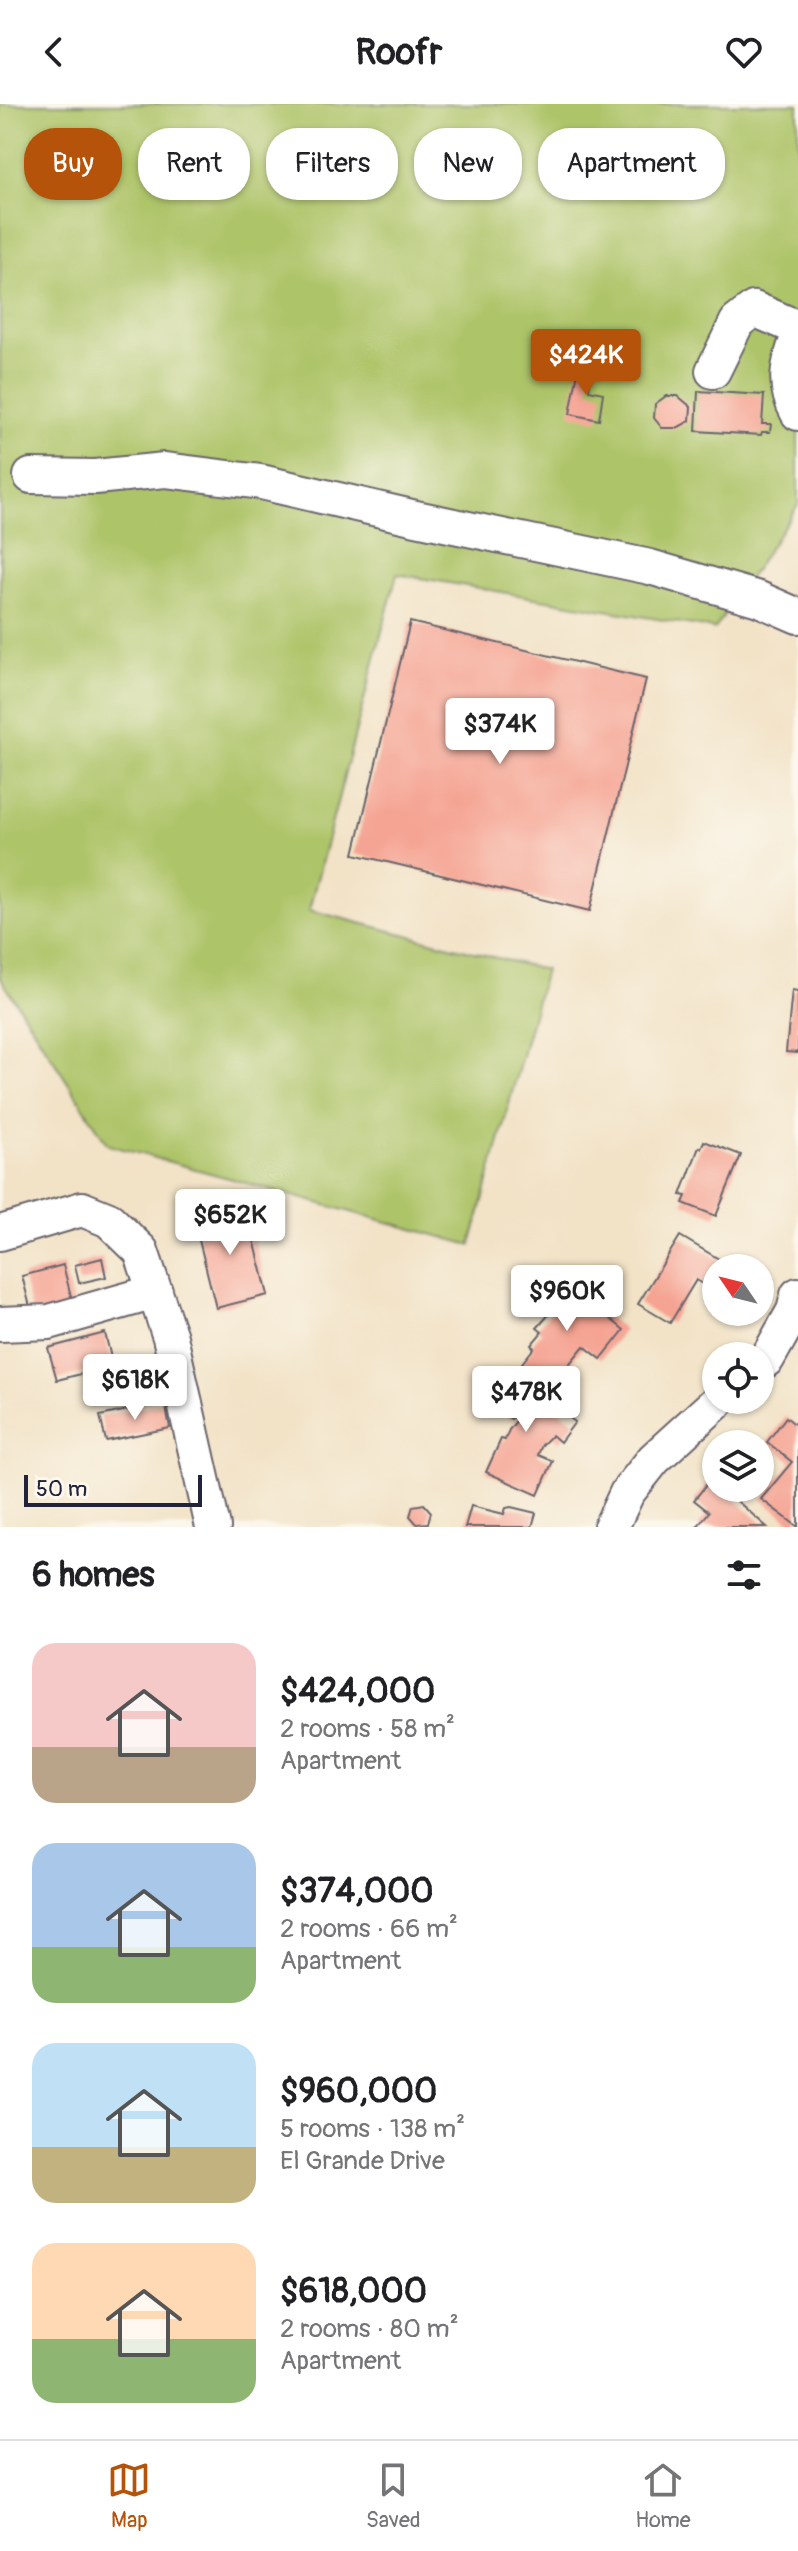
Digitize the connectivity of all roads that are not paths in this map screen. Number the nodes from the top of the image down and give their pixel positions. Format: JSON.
{"nodes":[{"id":1,"x":798,"y":328,"type":"edge"},
{"id":2,"x":798,"y":338,"type":"edge"},
{"id":3,"x":713,"y":371,"type":"dead end"},
{"id":4,"x":798,"y":413,"type":"edge"},
{"id":5,"x":31,"y":476,"type":"dead end"},
{"id":6,"x":798,"y":616,"type":"edge"},
{"id":7,"x":0,"y":1233,"type":"edge"},
{"id":8,"x":155,"y":1292,"type":"junction"},
{"id":9,"x":798,"y":1295,"type":"edge"},
{"id":10,"x":0,"y":1324,"type":"edge"},
{"id":11,"x":774,"y":1347,"type":"edge"},
{"id":12,"x":704,"y":1414,"type":"edge"},
{"id":13,"x":213,"y":1527,"type":"edge"},
{"id":14,"x":611,"y":1527,"type":"edge"}],
"edges":[{"from":1,"to":3,"type":"street"},
{"from":2,"to":4,"type":"street"},
{"from":5,"to":6,"type":"street"},
{"from":7,"to":8,"type":"street"},
{"from":8,"to":10,"type":"street"},
{"from":8,"to":13,"type":"street"},
{"from":9,"to":11,"type":"street"},
{"from":12,"to":14,"type":"street"}]}
